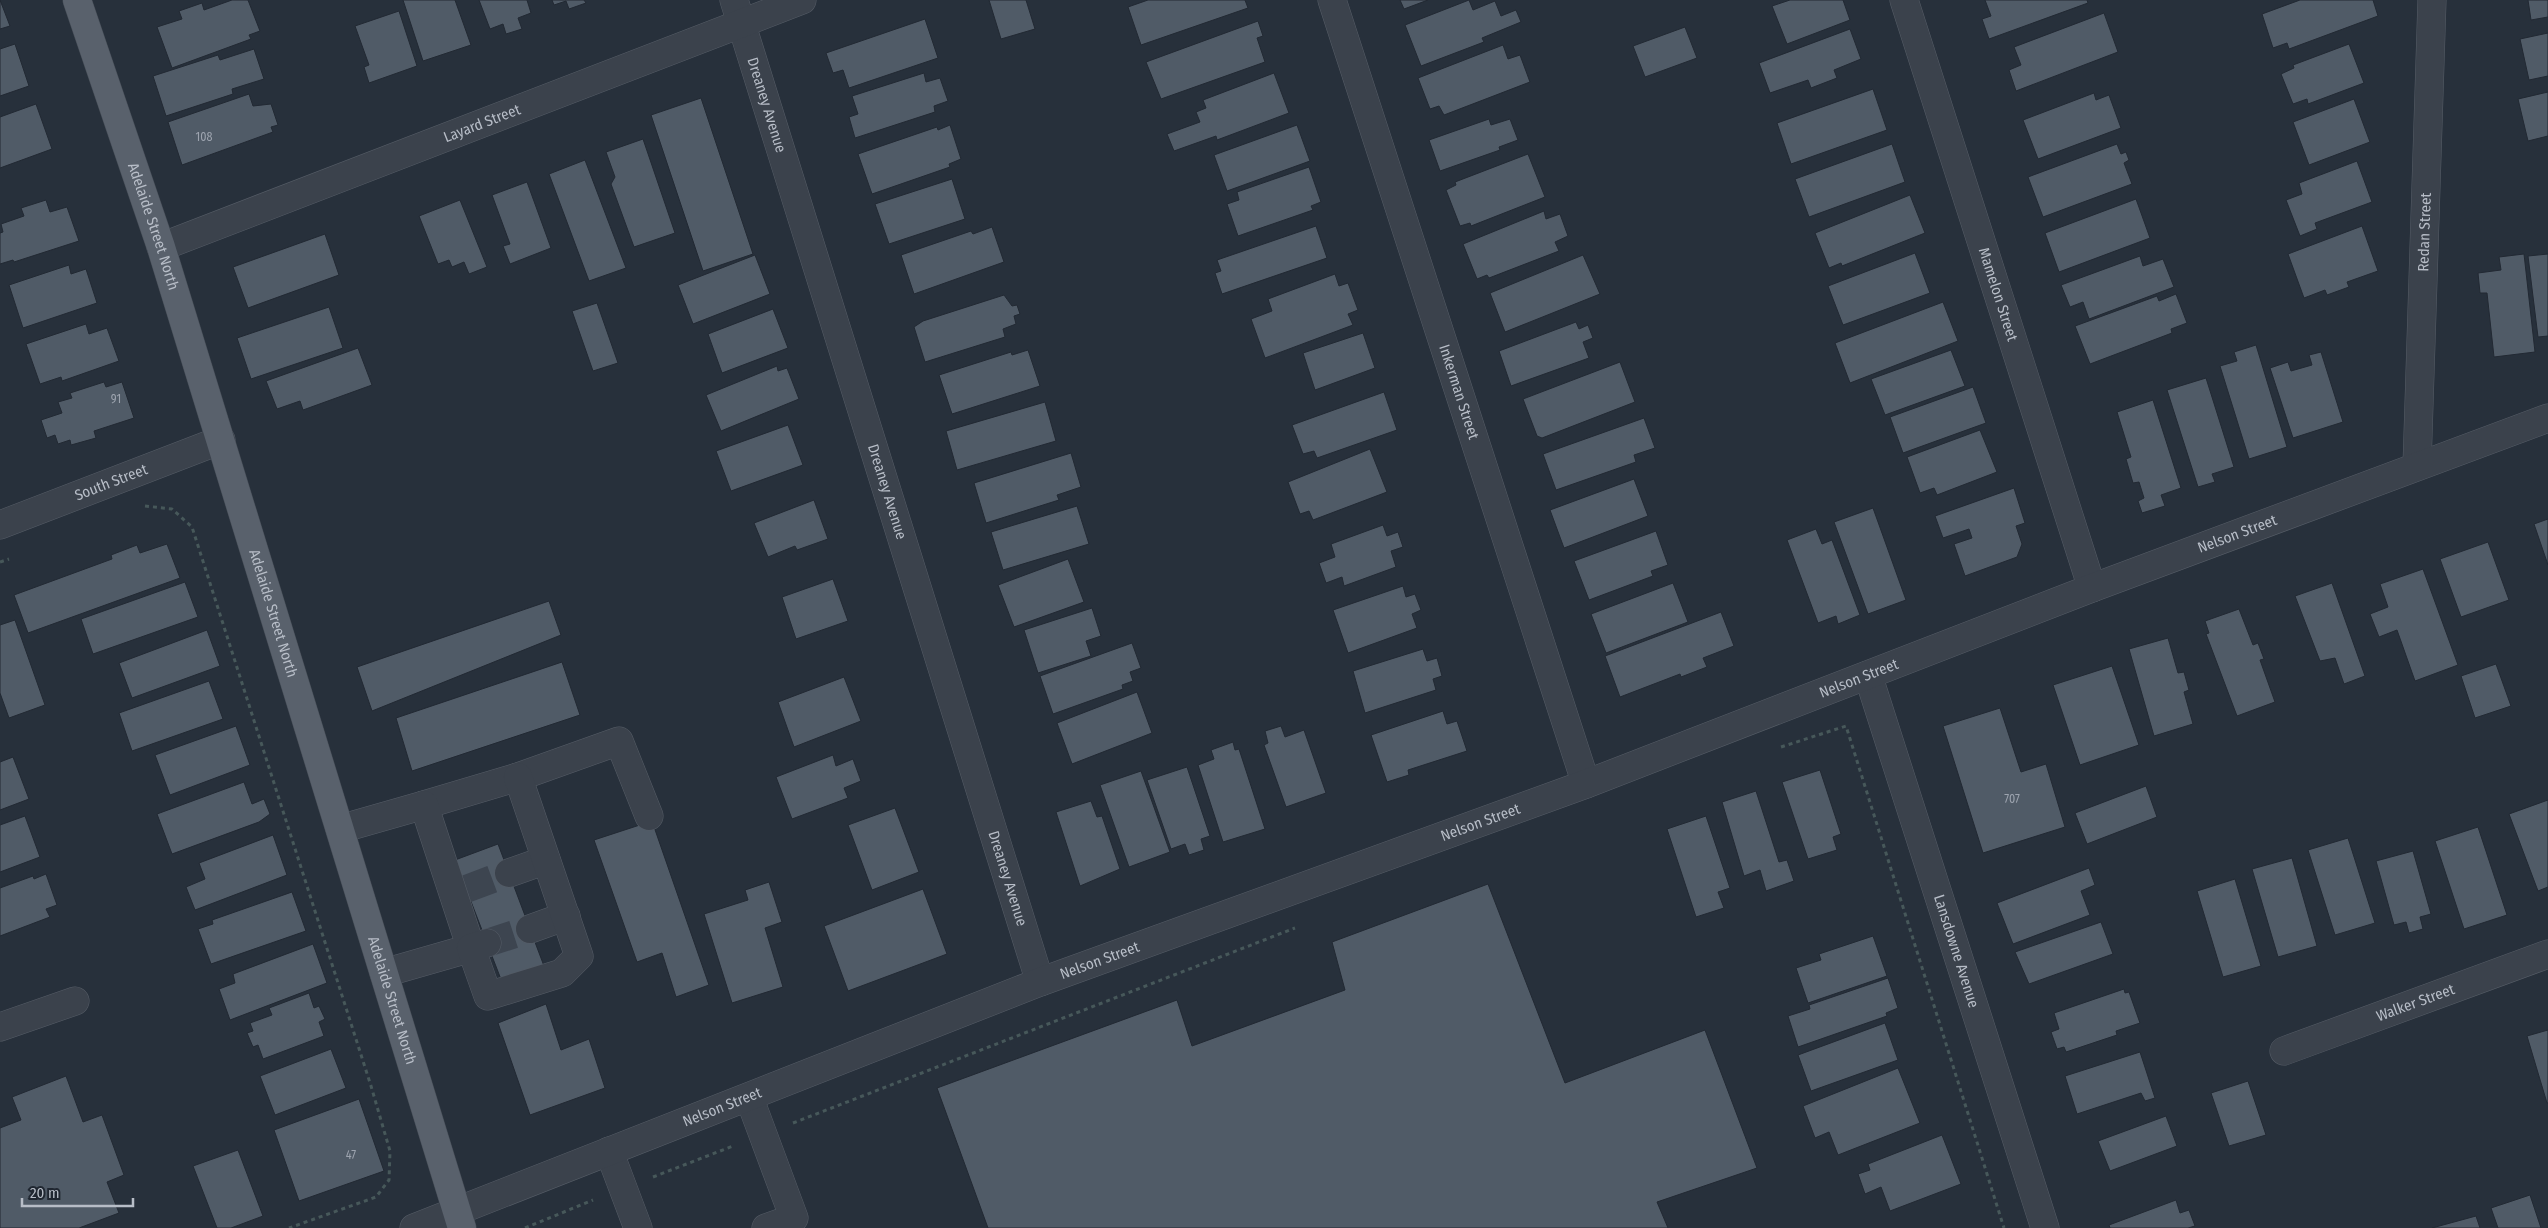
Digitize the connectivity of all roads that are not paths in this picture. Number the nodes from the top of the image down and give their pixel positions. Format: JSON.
{"nodes":[{"id":1,"x":77,"y":0,"type":"edge"},
{"id":2,"x":802,"y":0,"type":"edge"},
{"id":3,"x":1332,"y":0,"type":"edge"},
{"id":4,"x":1904,"y":0,"type":"edge"},
{"id":5,"x":2432,"y":0,"type":"edge"},
{"id":6,"x":738,"y":12,"type":"edge"},
{"id":7,"x":161,"y":247,"type":"junction"},
{"id":8,"x":2548,"y":418,"type":"edge"},
{"id":9,"x":221,"y":440,"type":"junction"},
{"id":10,"x":2417,"y":466,"type":"junction"},
{"id":11,"x":0,"y":525,"type":"edge"},
{"id":12,"x":2092,"y":588,"type":"junction"},
{"id":13,"x":1868,"y":675,"type":"junction"},
{"id":14,"x":518,"y":776,"type":"junction"},
{"id":15,"x":1586,"y":784,"type":"junction"},
{"id":16,"x":424,"y":805,"type":"junction"},
{"id":17,"x":649,"y":816,"type":"dead end"},
{"id":18,"x":340,"y":829,"type":"junction"},
{"id":19,"x":546,"y":860,"type":"junction"},
{"id":20,"x":509,"y":873,"type":"tunnel mouth"},
{"id":21,"x":566,"y":916,"type":"junction"},
{"id":22,"x":530,"y":929,"type":"tunnel mouth"},
{"id":23,"x":479,"y":945,"type":"junction"},
{"id":24,"x":2548,"y":954,"type":"edge"},
{"id":25,"x":384,"y":973,"type":"junction"},
{"id":26,"x":1040,"y":982,"type":"junction"},
{"id":27,"x":75,"y":1001,"type":"dead end"},
{"id":28,"x":0,"y":1027,"type":"edge"},
{"id":29,"x":2284,"y":1051,"type":"dead end"},
{"id":30,"x":749,"y":1097,"type":"junction"},
{"id":31,"x":609,"y":1151,"type":"junction"},
{"id":32,"x":460,"y":1220,"type":"edge"},
{"id":33,"x":414,"y":1228,"type":"edge"},
{"id":34,"x":638,"y":1228,"type":"edge"},
{"id":35,"x":766,"y":1228,"type":"edge"},
{"id":36,"x":2045,"y":1228,"type":"edge"}],
"edges":[{"from":1,"to":7,"type":"main road","name":"Adelaide Street North"},
{"from":2,"to":6,"type":"street","name":"Layard Street"},
{"from":3,"to":15,"type":"street","name":"Inkerman Street"},
{"from":4,"to":12,"type":"street","name":"Mamelon Street"},
{"from":5,"to":10,"type":"street","name":"Redan Street"},
{"from":6,"to":7,"type":"street","name":"Layard Street"},
{"from":6,"to":26,"type":"street","name":"Dreaney Avenue"},
{"from":7,"to":9,"type":"main road","name":"Adelaide Street North"},
{"from":8,"to":10,"type":"street","name":"Nelson Street"},
{"from":9,"to":11,"type":"street","name":"South Street"},
{"from":9,"to":18,"type":"main road","name":"Adelaide Street North"},
{"from":10,"to":12,"type":"street","name":"Nelson Street"},
{"from":12,"to":13,"type":"street","name":"Nelson Street"},
{"from":13,"to":15,"type":"street","name":"Nelson Street"},
{"from":13,"to":36,"type":"street","name":"Lansdowne Avenue"},
{"from":14,"to":16,"type":"street"},
{"from":14,"to":17,"type":"street"},
{"from":14,"to":19,"type":"street"},
{"from":15,"to":26,"type":"street","name":"Nelson Street"},
{"from":16,"to":18,"type":"street"},
{"from":16,"to":23,"type":"street"},
{"from":18,"to":25,"type":"main road","name":"Adelaide Street North"},
{"from":19,"to":20,"type":"street"},
{"from":19,"to":21,"type":"street"},
{"from":21,"to":22,"type":"street"},
{"from":21,"to":23,"type":"street"},
{"from":23,"to":25,"type":"street"},
{"from":24,"to":29,"type":"street","name":"Walker Street"},
{"from":25,"to":32,"type":"main road","name":"Adelaide Street North"},
{"from":26,"to":30,"type":"street","name":"Nelson Street"},
{"from":27,"to":28,"type":"street"},
{"from":30,"to":31,"type":"street","name":"Nelson Street"},
{"from":30,"to":35,"type":"street"},
{"from":31,"to":32,"type":"street","name":"Nelson Street"},
{"from":31,"to":34,"type":"street"},
{"from":32,"to":33,"type":"street","name":"Nelson Street"}]}
